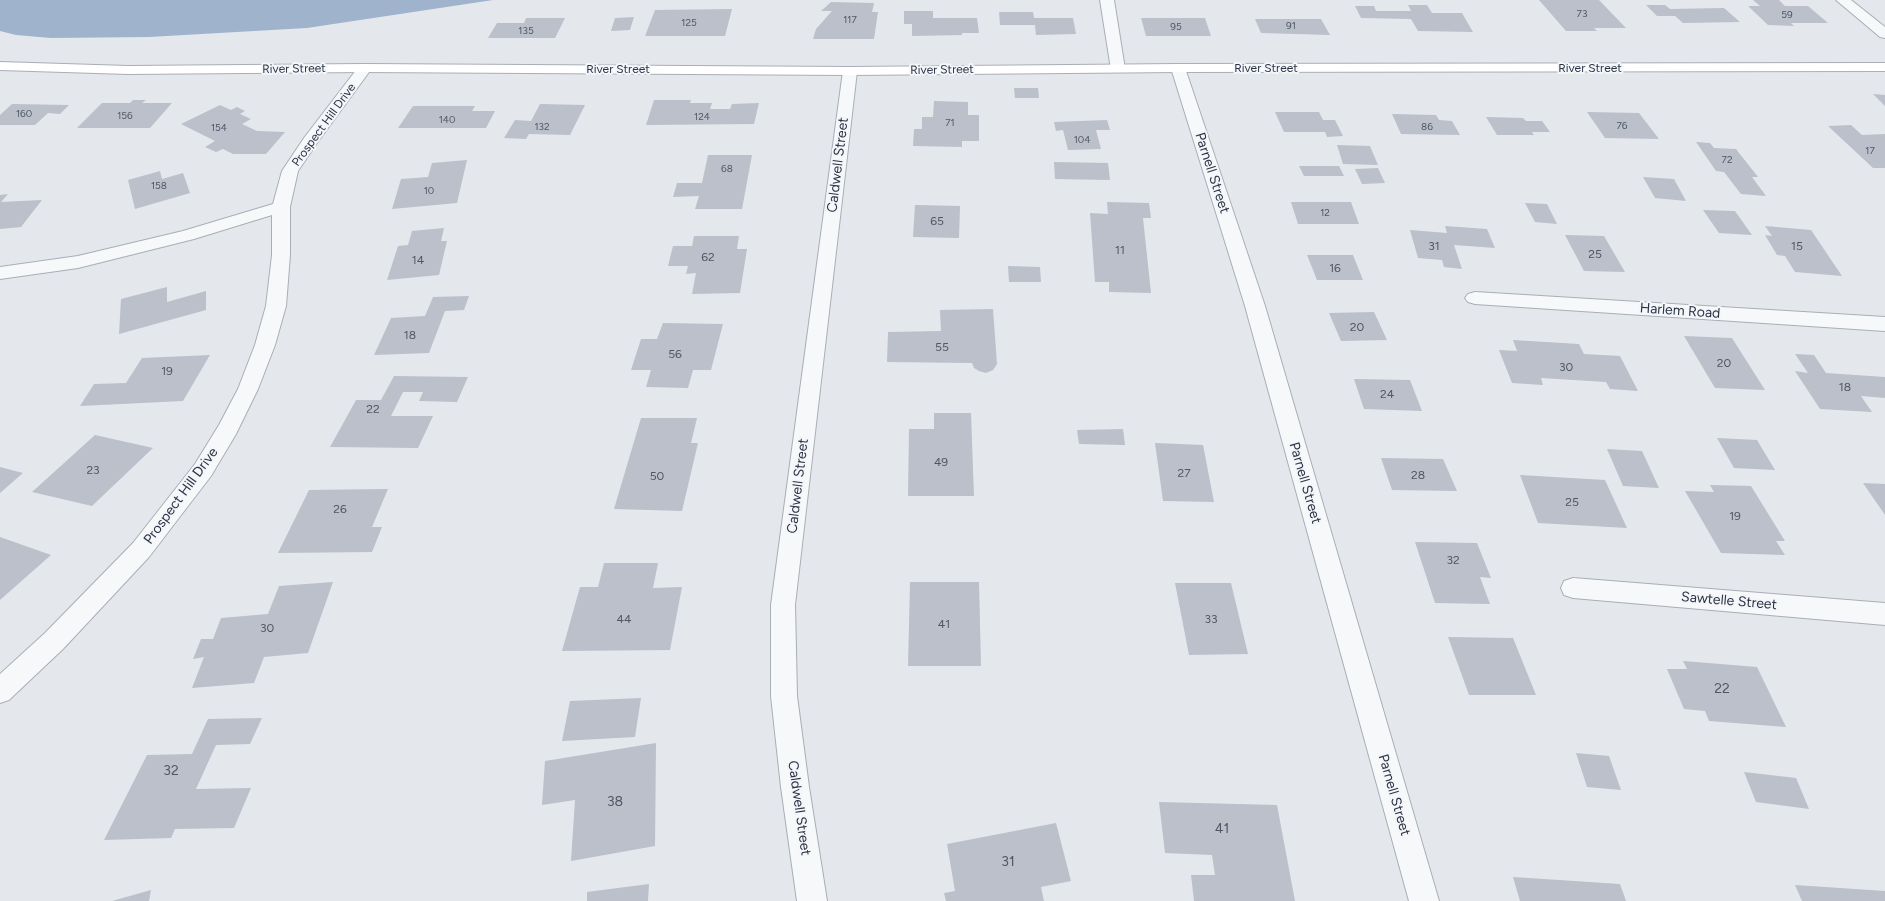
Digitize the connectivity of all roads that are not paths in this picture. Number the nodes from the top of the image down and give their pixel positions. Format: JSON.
{"nodes":[{"id":1,"x":1107,"y":0,"type":"edge"},
{"id":2,"x":1843,"y":0,"type":"edge"},
{"id":3,"x":1885,"y":34,"type":"edge"},
{"id":4,"x":0,"y":66,"type":"edge"},
{"id":5,"x":1885,"y":67,"type":"edge"},
{"id":6,"x":365,"y":68,"type":"junction"},
{"id":7,"x":1178,"y":68,"type":"junction"},
{"id":8,"x":1118,"y":69,"type":"junction"},
{"id":9,"x":850,"y":71,"type":"junction"},
{"id":10,"x":281,"y":207,"type":"junction"},
{"id":11,"x":0,"y":273,"type":"edge"},
{"id":12,"x":1475,"y":298,"type":"dead end"},
{"id":13,"x":1885,"y":324,"type":"edge"},
{"id":14,"x":1573,"y":588,"type":"dead end"},
{"id":15,"x":1885,"y":614,"type":"edge"},
{"id":16,"x":0,"y":691,"type":"edge"},
{"id":17,"x":812,"y":901,"type":"edge"},
{"id":18,"x":1424,"y":901,"type":"edge"}],
"edges":[{"from":1,"to":8,"type":"street"},
{"from":2,"to":3,"type":"street"},
{"from":4,"to":6,"type":"street","name":"River Street"},
{"from":5,"to":7,"type":"street","name":"River Street"},
{"from":6,"to":9,"type":"street","name":"River Street"},
{"from":6,"to":10,"type":"street","name":"Prospect Hill Drive"},
{"from":7,"to":8,"type":"street","name":"River Street"},
{"from":7,"to":18,"type":"street","name":"Parnell Street"},
{"from":8,"to":9,"type":"street","name":"River Street"},
{"from":9,"to":17,"type":"street","name":"Caldwell Street"},
{"from":10,"to":11,"type":"street"},
{"from":10,"to":16,"type":"street","name":"Prospect Hill Drive"},
{"from":12,"to":13,"type":"street","name":"Harlem Road"},
{"from":14,"to":15,"type":"street","name":"Sawtelle Street"}]}
